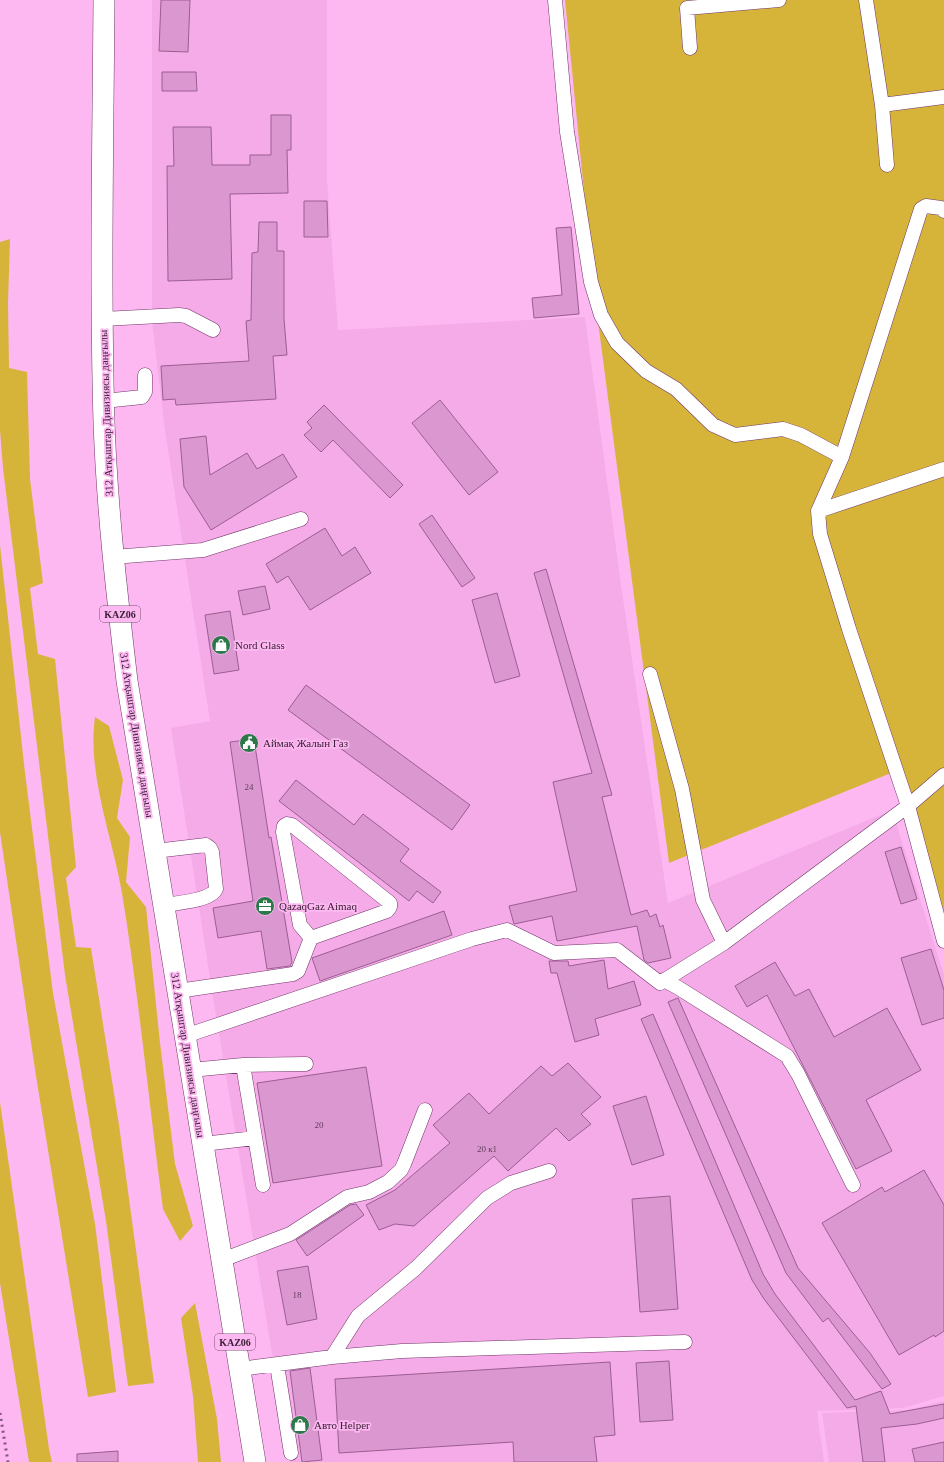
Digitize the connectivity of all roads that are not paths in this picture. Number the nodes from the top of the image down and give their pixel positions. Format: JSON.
{"nodes":[{"id":1,"x":104,"y":0,"type":"edge"},
{"id":2,"x":555,"y":0,"type":"edge"},
{"id":3,"x":779,"y":0,"type":"edge"},
{"id":4,"x":866,"y":0,"type":"edge"},
{"id":5,"x":686,"y":4,"type":"edge"},
{"id":6,"x":690,"y":48,"type":"dead end"},
{"id":7,"x":944,"y":97,"type":"edge"},
{"id":8,"x":882,"y":105,"type":"junction"},
{"id":9,"x":887,"y":165,"type":"dead end"},
{"id":10,"x":944,"y":211,"type":"edge"},
{"id":11,"x":103,"y":319,"type":"junction"},
{"id":12,"x":213,"y":330,"type":"dead end"},
{"id":13,"x":145,"y":375,"type":"dead end"},
{"id":14,"x":104,"y":401,"type":"junction"},
{"id":15,"x":842,"y":457,"type":"junction"},
{"id":16,"x":944,"y":469,"type":"edge"},
{"id":17,"x":818,"y":511,"type":"junction"},
{"id":18,"x":301,"y":519,"type":"dead end"},
{"id":19,"x":113,"y":557,"type":"junction"},
{"id":20,"x":650,"y":674,"type":"dead end"},
{"id":21,"x":944,"y":775,"type":"edge"},
{"id":22,"x":908,"y":806,"type":"junction"},
{"id":23,"x":155,"y":851,"type":"junction"},
{"id":24,"x":164,"y":905,"type":"junction"},
{"id":25,"x":311,"y":938,"type":"junction"},
{"id":26,"x":944,"y":941,"type":"edge"},
{"id":27,"x":724,"y":943,"type":"junction"},
{"id":28,"x":664,"y":980,"type":"junction"},
{"id":29,"x":178,"y":991,"type":"junction"},
{"id":30,"x":185,"y":1036,"type":"junction"},
{"id":31,"x":306,"y":1064,"type":"dead end"},
{"id":32,"x":243,"y":1065,"type":"junction"},
{"id":33,"x":191,"y":1070,"type":"junction"},
{"id":34,"x":425,"y":1110,"type":"dead end"},
{"id":35,"x":255,"y":1138,"type":"junction"},
{"id":36,"x":203,"y":1144,"type":"junction"},
{"id":37,"x":549,"y":1171,"type":"dead end"},
{"id":38,"x":263,"y":1184,"type":"dead end"},
{"id":39,"x":853,"y":1185,"type":"dead end"},
{"id":40,"x":222,"y":1260,"type":"junction"},
{"id":41,"x":686,"y":1342,"type":"dead end"},
{"id":42,"x":332,"y":1357,"type":"junction"},
{"id":43,"x":277,"y":1365,"type":"junction"},
{"id":44,"x":240,"y":1370,"type":"junction"},
{"id":45,"x":291,"y":1453,"type":"dead end"},
{"id":46,"x":255,"y":1462,"type":"edge"}],
"edges":[{"from":1,"to":11,"type":"highway","name":"312 Атқыштар Дивизиясы даңғылы","number":"KАZ06"},
{"from":2,"to":15,"type":"lane"},
{"from":3,"to":5,"type":"lane"},
{"from":4,"to":8,"type":"lane"},
{"from":5,"to":6,"type":"lane"},
{"from":7,"to":8,"type":"lane"},
{"from":8,"to":9,"type":"lane"},
{"from":10,"to":15,"type":"lane"},
{"from":11,"to":12,"type":"lane"},
{"from":11,"to":14,"type":"highway","name":"312 Атқыштар Дивизиясы даңғылы","number":"KАZ06"},
{"from":13,"to":14,"type":"lane"},
{"from":14,"to":19,"type":"highway","name":"312 Атқыштар Дивизиясы даңғылы","number":"KАZ06"},
{"from":15,"to":17,"type":"lane"},
{"from":16,"to":17,"type":"lane"},
{"from":17,"to":22,"type":"lane"},
{"from":18,"to":19,"type":"lane"},
{"from":19,"to":23,"type":"highway","name":"312 Атқыштар Дивизиясы даңғылы","number":"KАZ06"},
{"from":20,"to":27,"type":"lane"},
{"from":21,"to":22,"type":"lane"},
{"from":22,"to":26,"type":"lane"},
{"from":22,"to":27,"type":"lane"},
{"from":23,"to":24,"type":"highway","name":"312 Атқыштар Дивизиясы даңғылы","number":"KАZ06"},
{"from":23,"to":24,"type":"lane"},
{"from":24,"to":29,"type":"highway","name":"312 Атқыштар Дивизиясы даңғылы","number":"KАZ06"},
{"from":25,"to":25,"type":"lane"},
{"from":25,"to":29,"type":"lane"},
{"from":27,"to":28,"type":"lane"},
{"from":28,"to":30,"type":"lane"},
{"from":28,"to":39,"type":"lane"},
{"from":29,"to":30,"type":"highway","name":"312 Атқыштар Дивизиясы даңғылы","number":"KАZ06"},
{"from":30,"to":33,"type":"highway","name":"312 Атқыштар Дивизиясы даңғылы","number":"KАZ06"},
{"from":31,"to":32,"type":"lane"},
{"from":32,"to":33,"type":"lane"},
{"from":32,"to":35,"type":"lane"},
{"from":33,"to":36,"type":"highway","name":"312 Атқыштар Дивизиясы даңғылы","number":"KАZ06"},
{"from":34,"to":40,"type":"lane"},
{"from":35,"to":36,"type":"lane"},
{"from":35,"to":38,"type":"lane"},
{"from":36,"to":40,"type":"highway","name":"312 Атқыштар Дивизиясы даңғылы","number":"KАZ06"},
{"from":37,"to":42,"type":"lane"},
{"from":40,"to":44,"type":"highway","name":"312 Атқыштар Дивизиясы даңғылы","number":"KАZ06"},
{"from":41,"to":42,"type":"lane"},
{"from":42,"to":43,"type":"lane"},
{"from":43,"to":44,"type":"lane"},
{"from":43,"to":45,"type":"lane"},
{"from":44,"to":46,"type":"highway","name":"312 Атқыштар Дивизиясы даңғылы","number":"KАZ06"}]}
